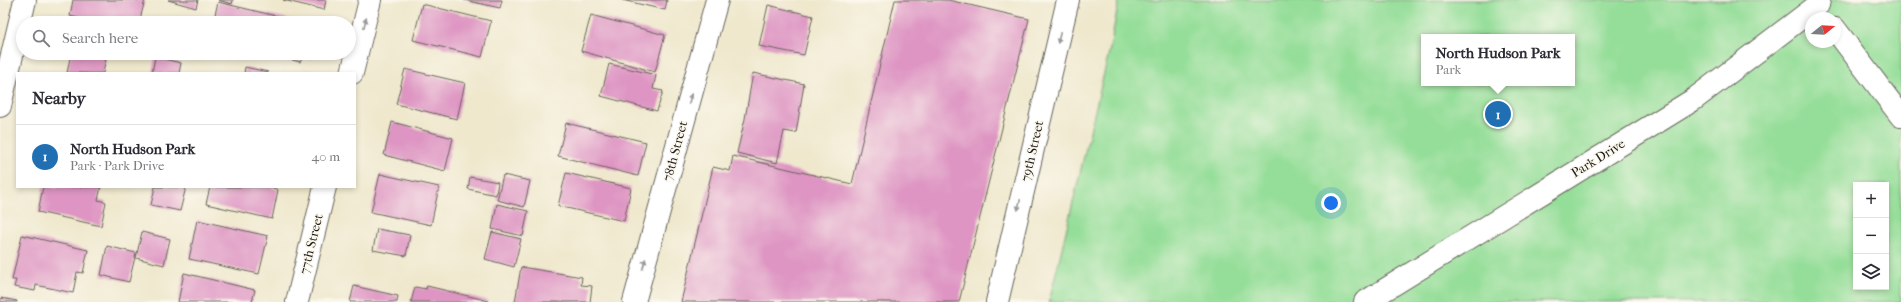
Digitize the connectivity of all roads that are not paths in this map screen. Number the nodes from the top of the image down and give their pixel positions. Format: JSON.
{"nodes":[{"id":1,"x":25,"y":0,"type":"edge"},
{"id":2,"x":370,"y":0,"type":"edge"},
{"id":3,"x":717,"y":0,"type":"edge"},
{"id":4,"x":1068,"y":0,"type":"edge"},
{"id":5,"x":1821,"y":8,"type":"edge"},
{"id":6,"x":21,"y":16,"type":"edge"},
{"id":7,"x":1841,"y":37,"type":"edge"},
{"id":8,"x":16,"y":38,"type":"edge"},
{"id":9,"x":356,"y":57,"type":"edge"},
{"id":10,"x":355,"y":60,"type":"edge"},
{"id":11,"x":352,"y":72,"type":"edge"},
{"id":12,"x":0,"y":106,"type":"edge"},
{"id":13,"x":1901,"y":116,"type":"edge"},
{"id":14,"x":325,"y":188,"type":"edge"},
{"id":15,"x":298,"y":302,"type":"edge"},
{"id":16,"x":634,"y":302,"type":"edge"},
{"id":17,"x":997,"y":302,"type":"edge"},
{"id":18,"x":1365,"y":302,"type":"edge"}],
"edges":[{"from":1,"to":6,"type":"street"},
{"from":9,"to":2,"type":"street","one_way":true},
{"from":16,"to":3,"type":"street","name":"78th Street","one_way":true},
{"from":4,"to":17,"type":"street","name":"79th Street","one_way":true},
{"from":5,"to":18,"type":"street","name":"Park Drive"},
{"from":7,"to":13,"type":"street"},
{"from":8,"to":12,"type":"street"},
{"from":11,"to":10,"type":"street","one_way":true},
{"from":14,"to":15,"type":"street","name":"77th Street"}]}
